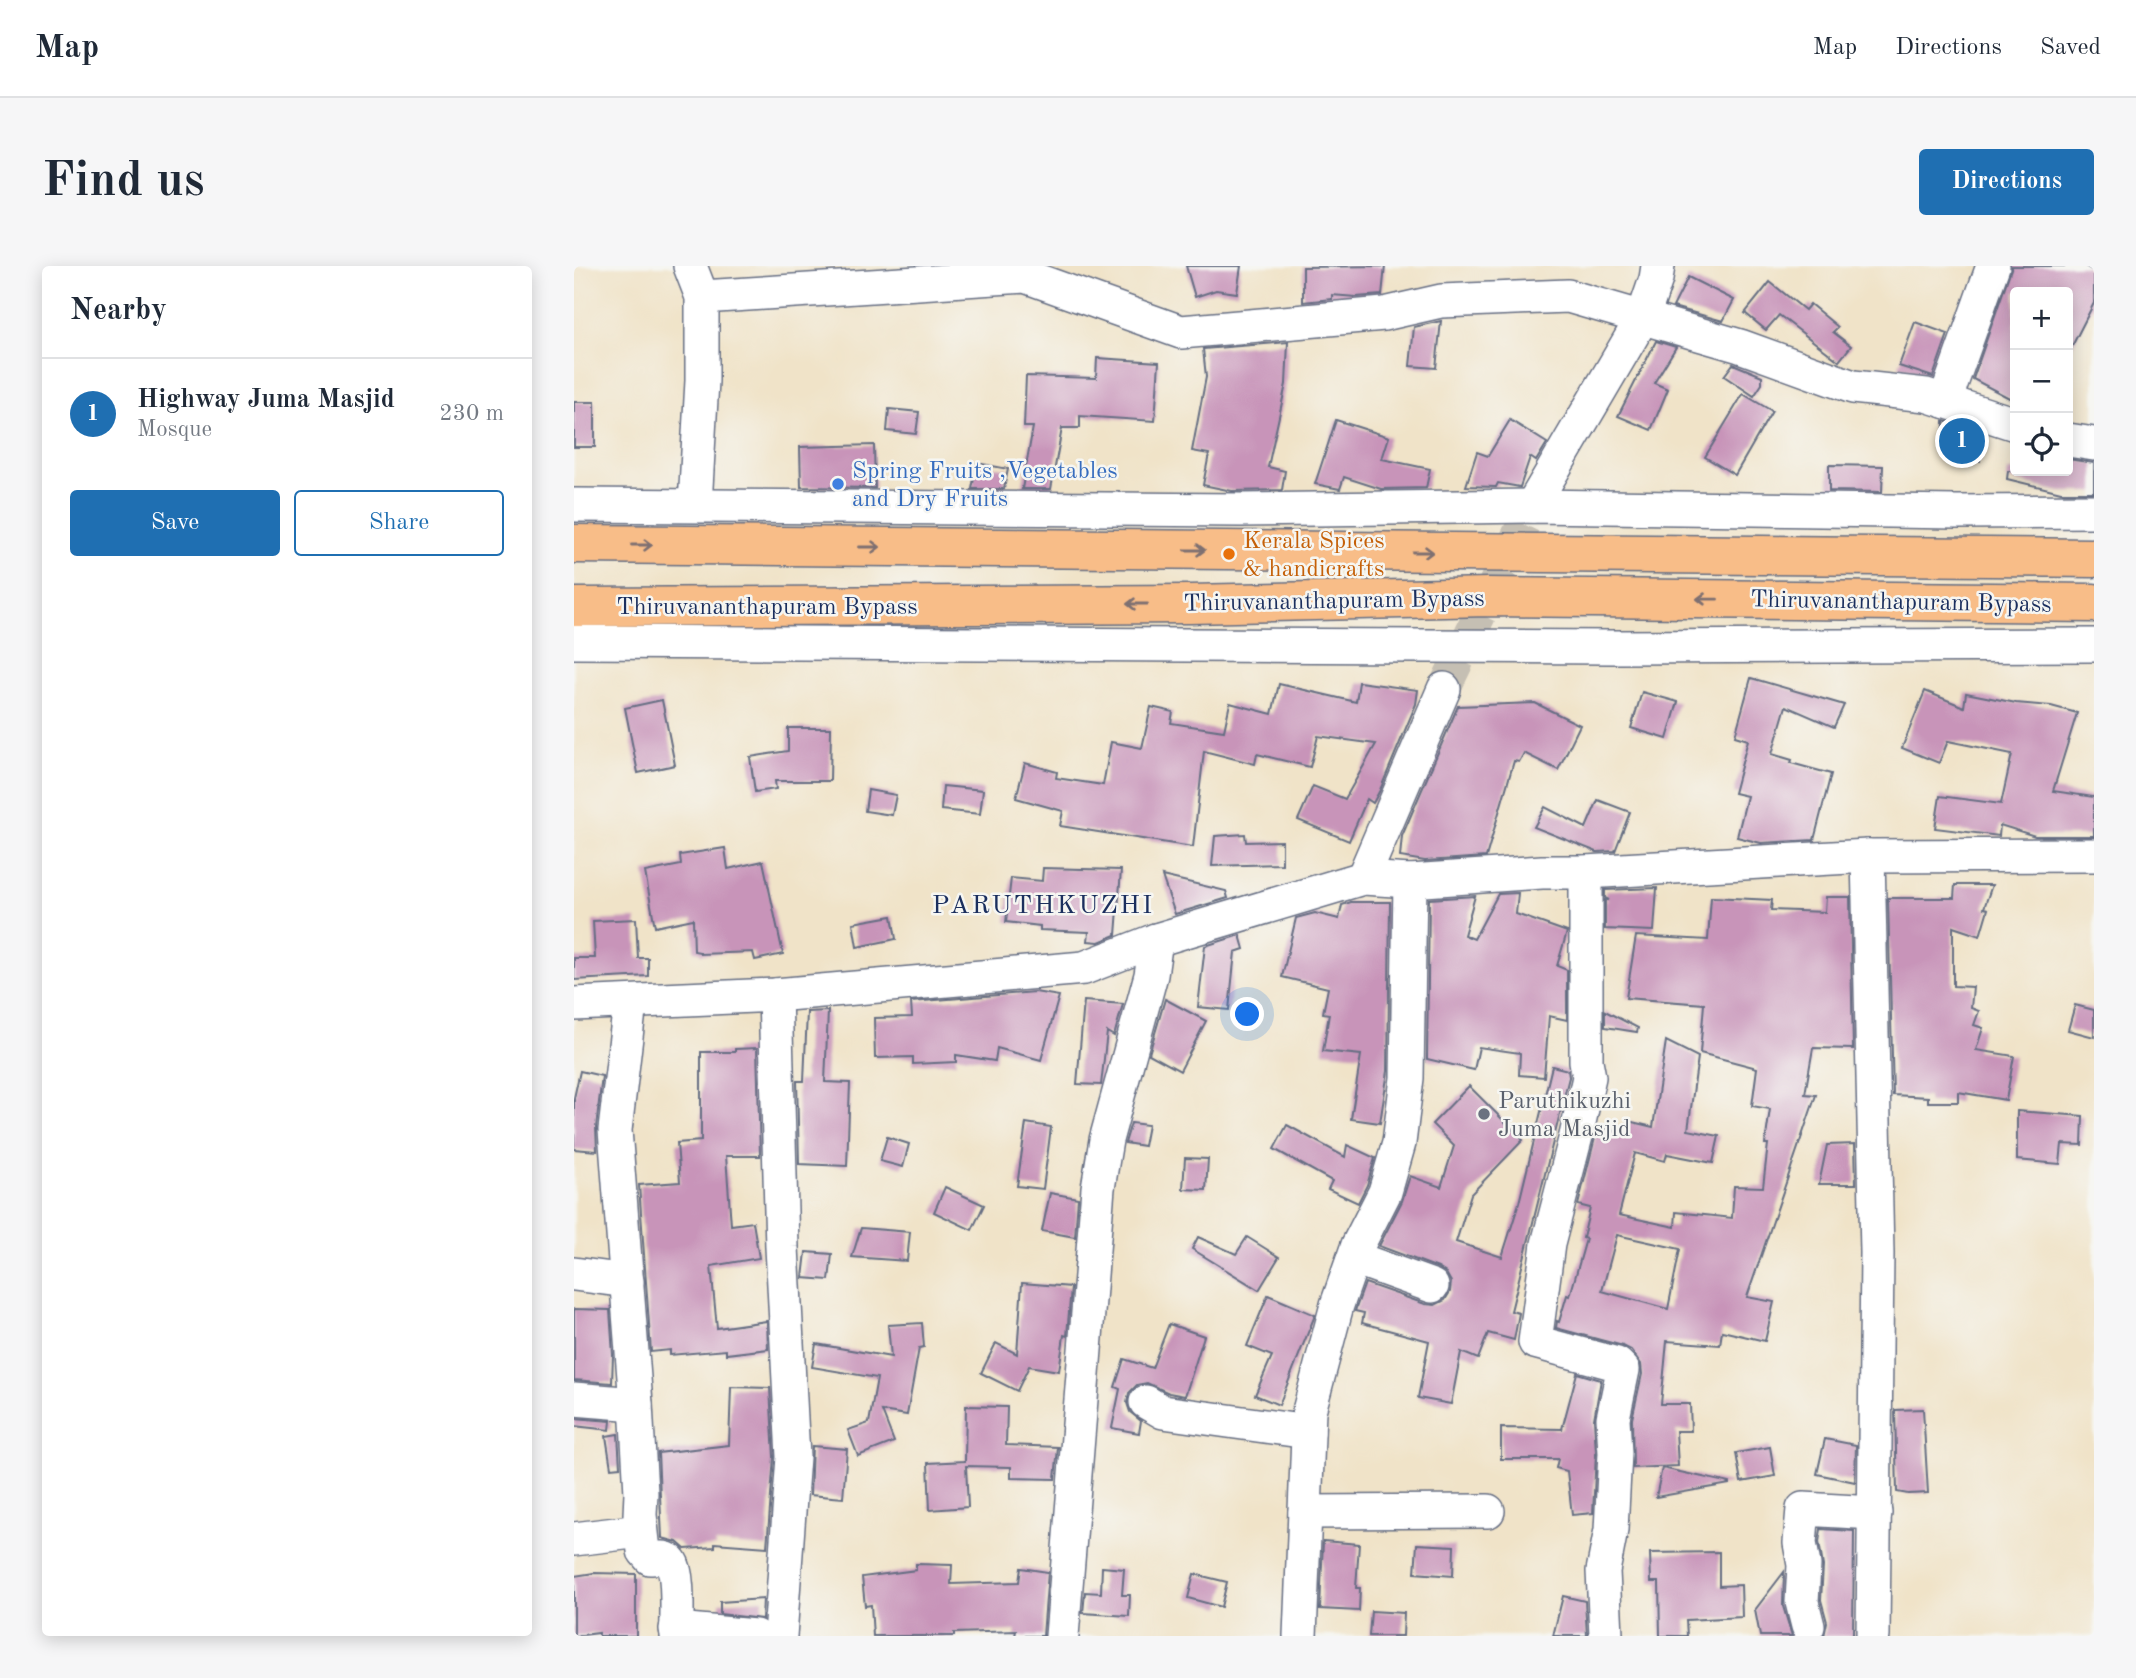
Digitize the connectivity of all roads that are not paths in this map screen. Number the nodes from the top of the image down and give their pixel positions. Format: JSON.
{"nodes":[{"id":1,"x":690,"y":266,"type":"edge"},
{"id":2,"x":1658,"y":266,"type":"edge"},
{"id":3,"x":1993,"y":266,"type":"edge"},
{"id":4,"x":702,"y":298,"type":"junction"},
{"id":5,"x":1643,"y":317,"type":"junction"},
{"id":6,"x":1945,"y":401,"type":"junction"},
{"id":7,"x":2010,"y":422,"type":"edge"},
{"id":8,"x":2073,"y":441,"type":"edge"},
{"id":9,"x":2094,"y":444,"type":"edge"},
{"id":10,"x":574,"y":505,"type":"edge"},
{"id":11,"x":695,"y":505,"type":"junction"},
{"id":12,"x":1532,"y":506,"type":"junction"},
{"id":13,"x":2094,"y":510,"type":"edge"},
{"id":14,"x":574,"y":544,"type":"edge"},
{"id":15,"x":2094,"y":558,"type":"edge"},
{"id":16,"x":2094,"y":603,"type":"edge"},
{"id":17,"x":574,"y":607,"type":"edge"},
{"id":18,"x":574,"y":642,"type":"edge"},
{"id":19,"x":2094,"y":645,"type":"edge"},
{"id":20,"x":1444,"y":689,"type":"tunnel mouth"},
{"id":21,"x":2094,"y":855,"type":"edge"},
{"id":22,"x":1868,"y":856,"type":"junction"},
{"id":23,"x":1586,"y":873,"type":"junction"},
{"id":24,"x":1363,"y":878,"type":"junction"},
{"id":25,"x":1410,"y":881,"type":"junction"},
{"id":26,"x":1156,"y":940,"type":"junction"},
{"id":27,"x":775,"y":995,"type":"junction"},
{"id":28,"x":630,"y":1003,"type":"junction"},
{"id":29,"x":574,"y":1004,"type":"edge"},
{"id":30,"x":1354,"y":1258,"type":"junction"},
{"id":31,"x":574,"y":1273,"type":"edge"},
{"id":32,"x":627,"y":1281,"type":"junction"},
{"id":33,"x":1432,"y":1286,"type":"dead end"},
{"id":34,"x":574,"y":1399,"type":"edge"},
{"id":35,"x":1146,"y":1402,"type":"dead end"},
{"id":36,"x":635,"y":1404,"type":"junction"},
{"id":37,"x":1308,"y":1432,"type":"junction"},
{"id":38,"x":1488,"y":1511,"type":"dead end"},
{"id":39,"x":1305,"y":1512,"type":"junction"},
{"id":40,"x":1875,"y":1513,"type":"junction"},
{"id":41,"x":641,"y":1531,"type":"junction"},
{"id":42,"x":574,"y":1539,"type":"edge"},
{"id":43,"x":1808,"y":1626,"type":"dead end"},
{"id":44,"x":677,"y":1633,"type":"edge"},
{"id":45,"x":1606,"y":1635,"type":"edge"},
{"id":46,"x":755,"y":1636,"type":"edge"},
{"id":47,"x":780,"y":1636,"type":"edge"},
{"id":48,"x":1062,"y":1636,"type":"edge"},
{"id":49,"x":1300,"y":1636,"type":"edge"},
{"id":50,"x":1873,"y":1636,"type":"edge"}],
"edges":[{"from":1,"to":4,"type":"street"},
{"from":2,"to":5,"type":"street"},
{"from":3,"to":6,"type":"street"},
{"from":4,"to":5,"type":"street"},
{"from":4,"to":11,"type":"street"},
{"from":5,"to":6,"type":"street"},
{"from":5,"to":12,"type":"street"},
{"from":6,"to":7,"type":"street"},
{"from":8,"to":9,"type":"street"},
{"from":10,"to":11,"type":"street"},
{"from":11,"to":12,"type":"street"},
{"from":12,"to":13,"type":"street"},
{"from":14,"to":15,"type":"highway","name":"Thiruvananthapuram Bypass","one_way":true},
{"from":16,"to":17,"type":"highway","name":"Thiruvananthapuram Bypass","one_way":true},
{"from":18,"to":19,"type":"street","name":"Thiruvananthapuram Bypass"},
{"from":20,"to":24,"type":"street"},
{"from":21,"to":22,"type":"street"},
{"from":22,"to":23,"type":"street"},
{"from":22,"to":40,"type":"street"},
{"from":23,"to":25,"type":"street"},
{"from":23,"to":45,"type":"street"},
{"from":24,"to":25,"type":"street"},
{"from":24,"to":26,"type":"street"},
{"from":25,"to":30,"type":"street"},
{"from":26,"to":27,"type":"street"},
{"from":26,"to":48,"type":"street"},
{"from":27,"to":28,"type":"street"},
{"from":27,"to":47,"type":"street"},
{"from":28,"to":29,"type":"street"},
{"from":28,"to":32,"type":"street"},
{"from":30,"to":33,"type":"street"},
{"from":30,"to":37,"type":"street"},
{"from":31,"to":32,"type":"street"},
{"from":32,"to":36,"type":"street"},
{"from":34,"to":36,"type":"street"},
{"from":35,"to":37,"type":"street"},
{"from":36,"to":41,"type":"street"},
{"from":37,"to":39,"type":"street"},
{"from":38,"to":39,"type":"street"},
{"from":39,"to":49,"type":"street"},
{"from":40,"to":43,"type":"street"},
{"from":40,"to":50,"type":"street"},
{"from":41,"to":42,"type":"street"},
{"from":41,"to":44,"type":"street"},
{"from":44,"to":46,"type":"street"}]}
